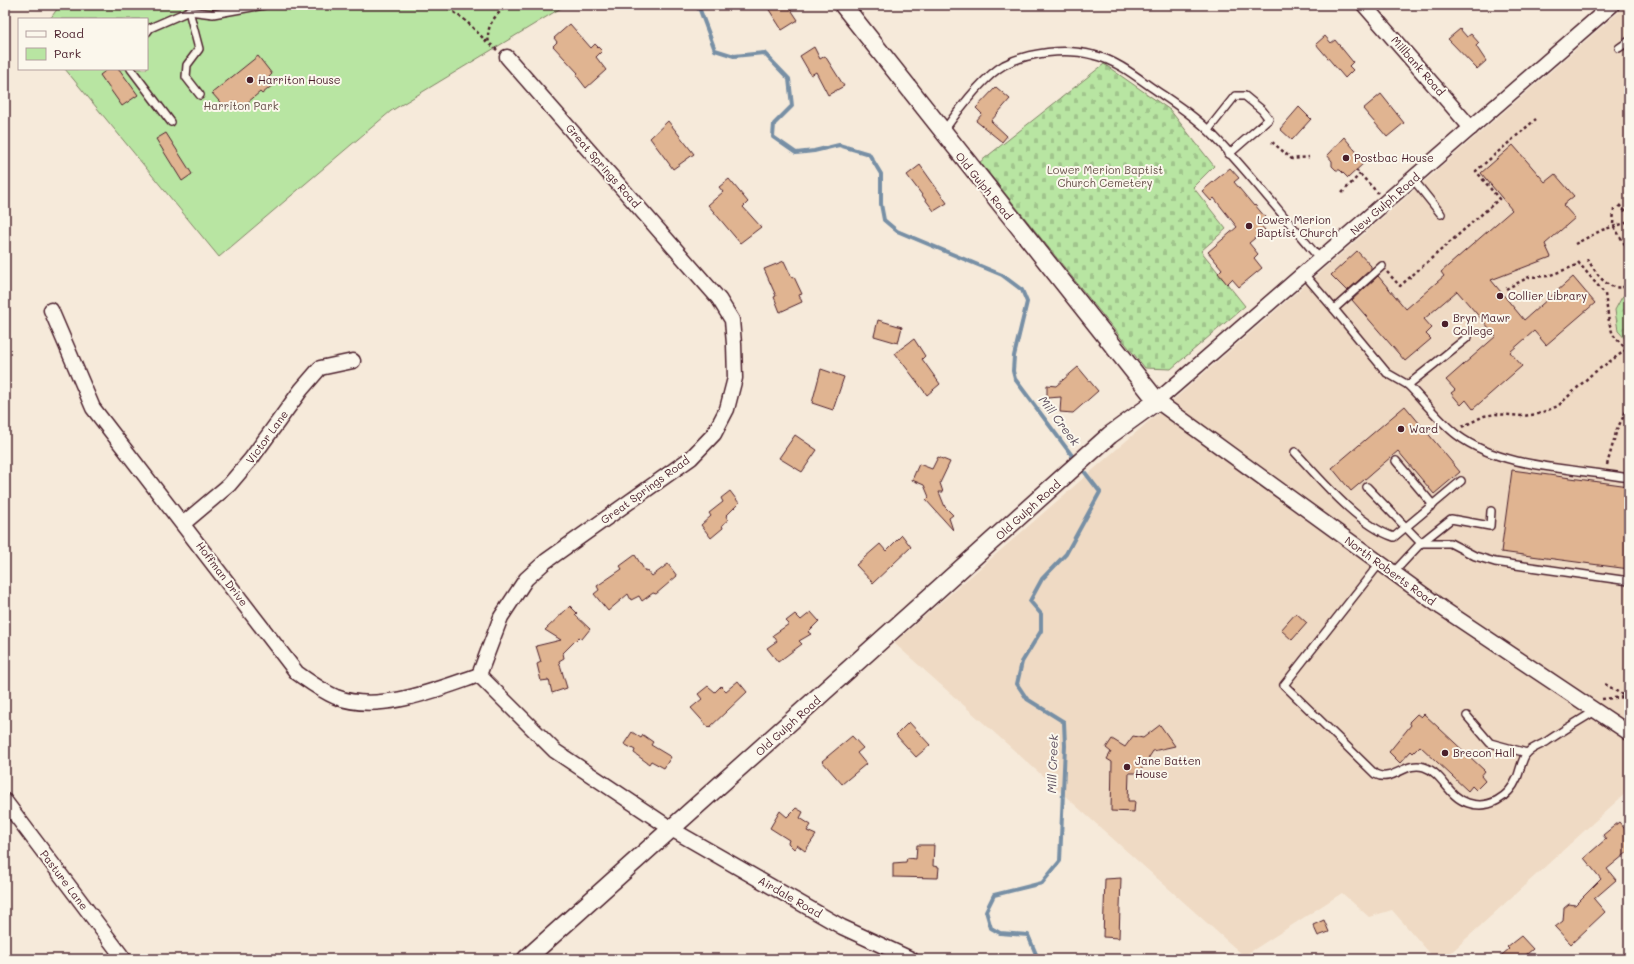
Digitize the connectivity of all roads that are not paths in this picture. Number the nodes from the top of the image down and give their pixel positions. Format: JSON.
{"nodes":[{"id":1,"x":264,"y":5,"type":"edge"},
{"id":2,"x":843,"y":5,"type":"edge"},
{"id":3,"x":1364,"y":5,"type":"edge"},
{"id":4,"x":1612,"y":5,"type":"edge"},
{"id":5,"x":189,"y":11,"type":"junction"},
{"id":6,"x":148,"y":31,"type":"edge"},
{"id":7,"x":1629,"y":41,"type":"edge"},
{"id":8,"x":1619,"y":48,"type":"dead end"},
{"id":9,"x":507,"y":57,"type":"road end"},
{"id":10,"x":132,"y":70,"type":"edge"},
{"id":11,"x":200,"y":94,"type":"dead end"},
{"id":12,"x":171,"y":122,"type":"dead end"},
{"id":13,"x":1472,"y":128,"type":"junction"},
{"id":14,"x":1208,"y":130,"type":"junction"},
{"id":15,"x":943,"y":133,"type":"junction"},
{"id":16,"x":1228,"y":154,"type":"junction"},
{"id":17,"x":1413,"y":179,"type":"junction"},
{"id":18,"x":1441,"y":214,"type":"dead end"},
{"id":19,"x":1320,"y":259,"type":"junction"},
{"id":20,"x":1382,"y":266,"type":"road end"},
{"id":21,"x":1304,"y":274,"type":"junction"},
{"id":22,"x":1334,"y":309,"type":"junction"},
{"id":23,"x":51,"y":310,"type":"dead end"},
{"id":24,"x":1468,"y":337,"type":"dead end"},
{"id":25,"x":353,"y":361,"type":"dead end"},
{"id":26,"x":1408,"y":385,"type":"junction"},
{"id":27,"x":1157,"y":401,"type":"junction"},
{"id":28,"x":1295,"y":452,"type":"dead end"},
{"id":29,"x":1396,"y":461,"type":"dead end"},
{"id":30,"x":1629,"y":478,"type":"edge"},
{"id":31,"x":1461,"y":481,"type":"dead end"},
{"id":32,"x":1367,"y":487,"type":"dead end"},
{"id":33,"x":1433,"y":505,"type":"junction"},
{"id":34,"x":1491,"y":511,"type":"dead end"},
{"id":35,"x":184,"y":523,"type":"junction"},
{"id":36,"x":1406,"y":528,"type":"junction"},
{"id":37,"x":1421,"y":543,"type":"junction"},
{"id":38,"x":1380,"y":563,"type":"junction"},
{"id":39,"x":1393,"y":573,"type":"junction"},
{"id":40,"x":1629,"y":581,"type":"edge"},
{"id":41,"x":479,"y":675,"type":"junction"},
{"id":42,"x":1597,"y":705,"type":"junction"},
{"id":43,"x":1467,"y":716,"type":"dead end"},
{"id":44,"x":1629,"y":733,"type":"edge"},
{"id":45,"x":1526,"y":754,"type":"junction"},
{"id":46,"x":5,"y":801,"type":"edge"},
{"id":47,"x":673,"y":830,"type":"junction"},
{"id":48,"x":124,"y":959,"type":"edge"},
{"id":49,"x":526,"y":959,"type":"edge"},
{"id":50,"x":911,"y":959,"type":"edge"}],
"edges":[{"from":1,"to":5,"type":"lane"},
{"from":2,"to":15,"type":"street","name":"Old Gulph Road"},
{"from":3,"to":13,"type":"street","name":"Millbank Road"},
{"from":4,"to":13,"type":"street","name":"New Gulph Road"},
{"from":5,"to":6,"type":"lane"},
{"from":5,"to":11,"type":"lane"},
{"from":7,"to":8,"type":"lane"},
{"from":9,"to":41,"type":"street","name":"Great Springs Road"},
{"from":10,"to":12,"type":"lane"},
{"from":13,"to":17,"type":"street","name":"New Gulph Road"},
{"from":14,"to":15,"type":"lane"},
{"from":14,"to":16,"type":"lane"},
{"from":14,"to":16,"type":"lane"},
{"from":15,"to":27,"type":"street","name":"Old Gulph Road"},
{"from":16,"to":19,"type":"lane"},
{"from":17,"to":18,"type":"lane"},
{"from":17,"to":19,"type":"street","name":"New Gulph Road"},
{"from":19,"to":21,"type":"street","name":"New Gulph Road"},
{"from":20,"to":22,"type":"lane"},
{"from":21,"to":22,"type":"lane"},
{"from":21,"to":27,"type":"street","name":"New Gulph Road"},
{"from":22,"to":26,"type":"lane"},
{"from":23,"to":35,"type":"street","name":"Hoffman Drive"},
{"from":24,"to":26,"type":"lane"},
{"from":25,"to":35,"type":"street","name":"Victor Lane"},
{"from":26,"to":30,"type":"lane"},
{"from":27,"to":38,"type":"street","name":"North Roberts Road"},
{"from":27,"to":47,"type":"street","name":"Old Gulph Road"},
{"from":28,"to":36,"type":"lane"},
{"from":29,"to":33,"type":"lane"},
{"from":31,"to":33,"type":"lane"},
{"from":32,"to":36,"type":"lane"},
{"from":33,"to":36,"type":"lane"},
{"from":34,"to":37,"type":"lane"},
{"from":35,"to":41,"type":"street","name":"Hoffman Drive"},
{"from":36,"to":37,"type":"lane"},
{"from":37,"to":39,"type":"lane"},
{"from":37,"to":40,"type":"lane"},
{"from":38,"to":39,"type":"street","name":"North Roberts Road"},
{"from":38,"to":45,"type":"lane"},
{"from":39,"to":42,"type":"street","name":"North Roberts Road"},
{"from":41,"to":47,"type":"street"},
{"from":42,"to":44,"type":"street","name":"North Roberts Road"},
{"from":42,"to":45,"type":"lane"},
{"from":43,"to":45,"type":"lane"},
{"from":46,"to":48,"type":"street","name":"Pasture Lane"},
{"from":47,"to":49,"type":"street","name":"Old Gulph Road"},
{"from":47,"to":50,"type":"street","name":"Airdale Road"}]}
